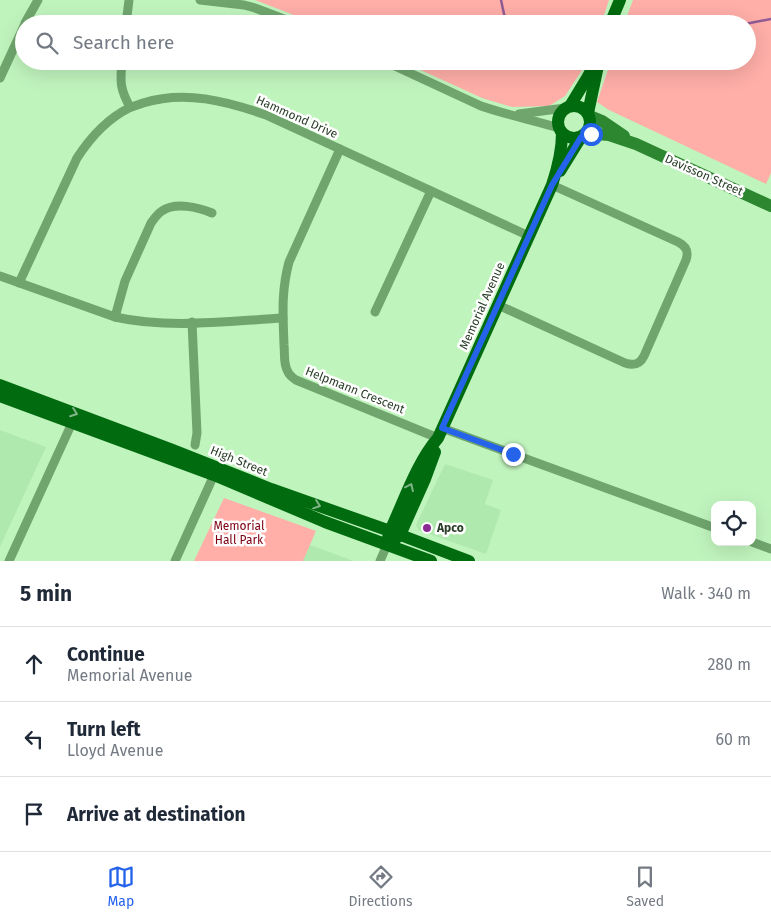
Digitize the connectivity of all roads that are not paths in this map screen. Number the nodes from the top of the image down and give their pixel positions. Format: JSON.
{"nodes":[{"id":1,"x":34,"y":0,"type":"edge"},
{"id":2,"x":38,"y":0,"type":"edge"},
{"id":3,"x":129,"y":0,"type":"edge"},
{"id":4,"x":200,"y":0,"type":"edge"},
{"id":5,"x":28,"y":15,"type":"edge"},
{"id":6,"x":30,"y":15,"type":"edge"},
{"id":7,"x":127,"y":15,"type":"edge"},
{"id":8,"x":273,"y":15,"type":"edge"},
{"id":9,"x":15,"y":46,"type":"edge"},
{"id":10,"x":121,"y":70,"type":"edge"},
{"id":11,"x":403,"y":70,"type":"edge"},
{"id":12,"x":592,"y":70,"type":"edge"},
{"id":13,"x":596,"y":70,"type":"edge"},
{"id":14,"x":0,"y":78,"type":"edge"},
{"id":15,"x":130,"y":107,"type":"junction"},
{"id":16,"x":567,"y":107,"type":"junction"},
{"id":17,"x":508,"y":114,"type":"junction"},
{"id":18,"x":589,"y":114,"type":"junction"},
{"id":19,"x":561,"y":130,"type":"junction"},
{"id":20,"x":582,"y":136,"type":"junction"},
{"id":21,"x":636,"y":144,"type":"junction"},
{"id":22,"x":340,"y":149,"type":"junction"},
{"id":23,"x":552,"y":185,"type":"junction"},
{"id":24,"x":431,"y":191,"type":"junction"},
{"id":25,"x":771,"y":206,"type":"edge"},
{"id":26,"x":212,"y":213,"type":"dead end"},
{"id":27,"x":529,"y":236,"type":"junction"},
{"id":28,"x":0,"y":276,"type":"edge"},
{"id":29,"x":20,"y":283,"type":"junction"},
{"id":30,"x":498,"y":305,"type":"junction"},
{"id":31,"x":375,"y":312,"type":"dead end"},
{"id":32,"x":115,"y":317,"type":"junction"},
{"id":33,"x":283,"y":318,"type":"junction"},
{"id":34,"x":192,"y":322,"type":"junction"},
{"id":35,"x":0,"y":386,"type":"edge"},
{"id":36,"x":0,"y":396,"type":"edge"},
{"id":37,"x":72,"y":423,"type":"junction"},
{"id":38,"x":440,"y":433,"type":"junction"},
{"id":39,"x":195,"y":444,"type":"dead end"},
{"id":40,"x":214,"y":476,"type":"junction"},
{"id":41,"x":711,"y":527,"type":"edge"},
{"id":42,"x":395,"y":533,"type":"junction"},
{"id":43,"x":756,"y":543,"type":"edge"},
{"id":44,"x":387,"y":545,"type":"junction"},
{"id":45,"x":771,"y":549,"type":"edge"},
{"id":46,"x":9,"y":561,"type":"edge"},
{"id":47,"x":175,"y":561,"type":"edge"},
{"id":48,"x":380,"y":561,"type":"edge"},
{"id":49,"x":431,"y":561,"type":"edge"},
{"id":50,"x":469,"y":561,"type":"edge"}],
"edges":[{"from":1,"to":5,"type":"street"},
{"from":2,"to":6,"type":"street"},
{"from":3,"to":7,"type":"street"},
{"from":4,"to":8,"type":"street"},
{"from":9,"to":14,"type":"street"},
{"from":10,"to":15,"type":"street"},
{"from":11,"to":17,"type":"street"},
{"from":12,"to":16,"type":"main road"},
{"from":13,"to":18,"type":"main road"},
{"from":15,"to":22,"type":"street","name":"Hammond Drive"},
{"from":15,"to":29,"type":"street","name":"Hammond Drive"},
{"from":16,"to":17,"type":"street"},
{"from":16,"to":18,"type":"main road"},
{"from":16,"to":19,"type":"main road"},
{"from":17,"to":19,"type":"street"},
{"from":18,"to":20,"type":"main road"},
{"from":18,"to":21,"type":"street","name":"Davisson Street"},
{"from":19,"to":20,"type":"main road"},
{"from":19,"to":23,"type":"main road","name":"Memorial Avenue"},
{"from":20,"to":21,"type":"street","name":"Davisson Street"},
{"from":20,"to":23,"type":"main road","name":"Memorial Avenue"},
{"from":21,"to":25,"type":"street","name":"Davisson Street"},
{"from":22,"to":24,"type":"street","name":"Hammond Drive"},
{"from":22,"to":33,"type":"street","name":"Helpmann Crescent"},
{"from":23,"to":27,"type":"main road","name":"Memorial Avenue"},
{"from":23,"to":30,"type":"street"},
{"from":24,"to":27,"type":"street","name":"Hammond Drive"},
{"from":24,"to":31,"type":"street"},
{"from":26,"to":32,"type":"street"},
{"from":27,"to":30,"type":"main road","name":"Memorial Avenue"},
{"from":28,"to":29,"type":"street"},
{"from":29,"to":32,"type":"street"},
{"from":30,"to":38,"type":"main road","name":"Memorial Avenue"},
{"from":32,"to":34,"type":"street"},
{"from":33,"to":34,"type":"street"},
{"from":33,"to":38,"type":"street","name":"Helpmann Crescent"},
{"from":34,"to":39,"type":"street"},
{"from":35,"to":42,"type":"main road","name":"High Street","one_way":true},
{"from":36,"to":37,"type":"main road","name":"High Street"},
{"from":37,"to":40,"type":"main road","name":"High Street"},
{"from":37,"to":46,"type":"street"},
{"from":38,"to":41,"type":"street","name":"Helpmann Crescent"},
{"from":38,"to":42,"type":"main road","name":"Memorial Avenue"},
{"from":40,"to":44,"type":"main road","name":"High Street"},
{"from":40,"to":47,"type":"street"},
{"from":42,"to":44,"type":"main road","name":"Memorial Avenue"},
{"from":42,"to":50,"type":"main road","name":"High Street"},
{"from":43,"to":45,"type":"street"},
{"from":44,"to":48,"type":"street","name":"Memorial Avenue"},
{"from":44,"to":49,"type":"main road","name":"High Street"}]}
